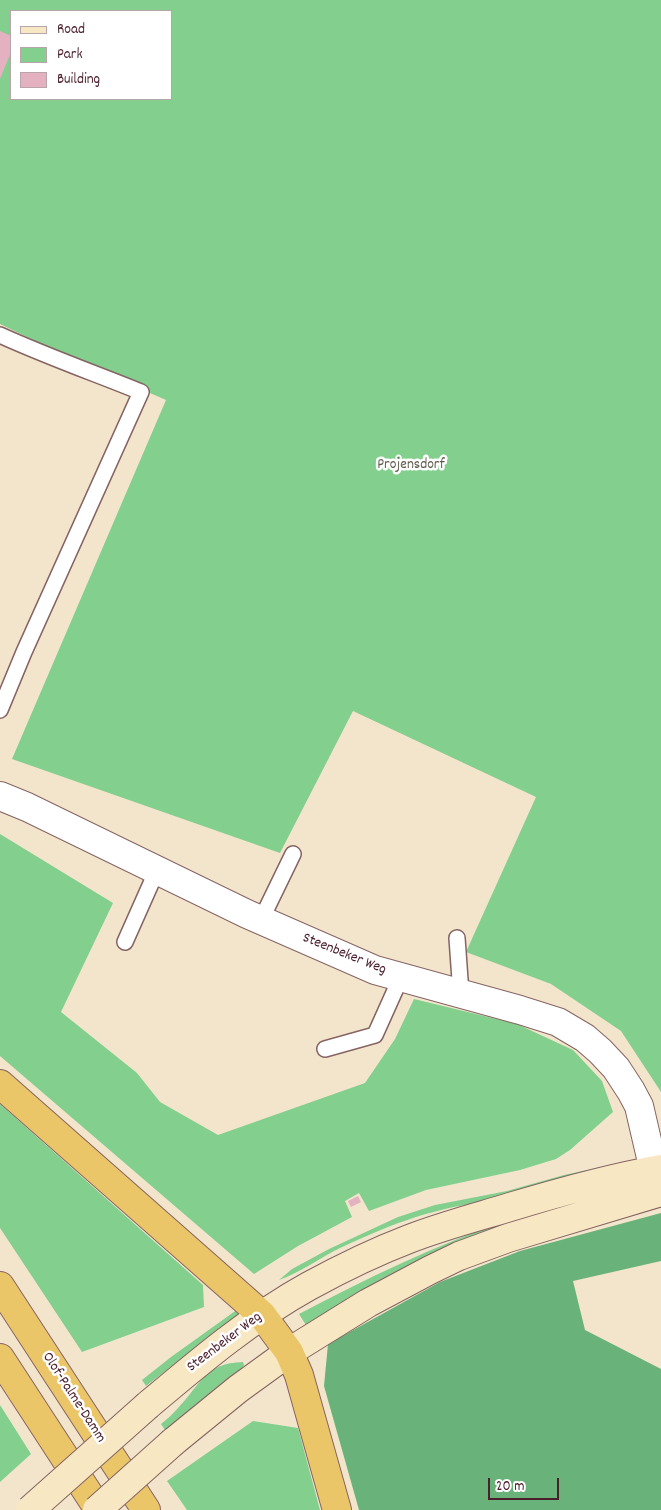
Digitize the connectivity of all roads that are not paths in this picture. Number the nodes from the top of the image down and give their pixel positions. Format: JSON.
{"nodes":[{"id":1,"x":0,"y":335,"type":"edge"},
{"id":2,"x":0,"y":710,"type":"edge"},
{"id":3,"x":0,"y":796,"type":"edge"},
{"id":4,"x":293,"y":854,"type":"dead end"},
{"id":5,"x":157,"y":870,"type":"junction"},
{"id":6,"x":261,"y":920,"type":"junction"},
{"id":7,"x":457,"y":938,"type":"dead end"},
{"id":8,"x":125,"y":942,"type":"dead end"},
{"id":9,"x":401,"y":977,"type":"junction"},
{"id":10,"x":461,"y":994,"type":"junction"},
{"id":11,"x":325,"y":1049,"type":"dead end"},
{"id":12,"x":0,"y":1084,"type":"edge"},
{"id":13,"x":659,"y":1181,"type":"edge"},
{"id":14,"x":0,"y":1286,"type":"edge"},
{"id":15,"x":262,"y":1315,"type":"junction"},
{"id":16,"x":288,"y":1352,"type":"junction"},
{"id":17,"x":0,"y":1358,"type":"edge"},
{"id":18,"x":30,"y":1510,"type":"edge"},
{"id":19,"x":98,"y":1510,"type":"edge"},
{"id":20,"x":146,"y":1510,"type":"edge"},
{"id":21,"x":337,"y":1510,"type":"edge"}],
"edges":[{"from":1,"to":2,"type":"lane"},
{"from":3,"to":5,"type":"street","name":"Steenbeker Weg"},
{"from":4,"to":6,"type":"lane"},
{"from":5,"to":6,"type":"street","name":"Steenbeker Weg"},
{"from":5,"to":8,"type":"lane"},
{"from":6,"to":9,"type":"street","name":"Steenbeker Weg"},
{"from":7,"to":10,"type":"lane"},
{"from":9,"to":10,"type":"street","name":"Steenbeker Weg"},
{"from":9,"to":11,"type":"lane"},
{"from":10,"to":13,"type":"street","name":"Steenbeker Weg"},
{"from":12,"to":15,"type":"highway"},
{"from":13,"to":15,"type":"main road","name":"Steenbeker Weg"},
{"from":13,"to":16,"type":"main road"},
{"from":14,"to":20,"type":"highway","name":"Olof-Palme-Damm"},
{"from":15,"to":16,"type":"highway"},
{"from":15,"to":18,"type":"main road","name":"Steenbeker Weg","bridge":true},
{"from":16,"to":19,"type":"main road","bridge":true},
{"from":16,"to":21,"type":"highway"},
{"from":17,"to":19,"type":"highway"}]}
